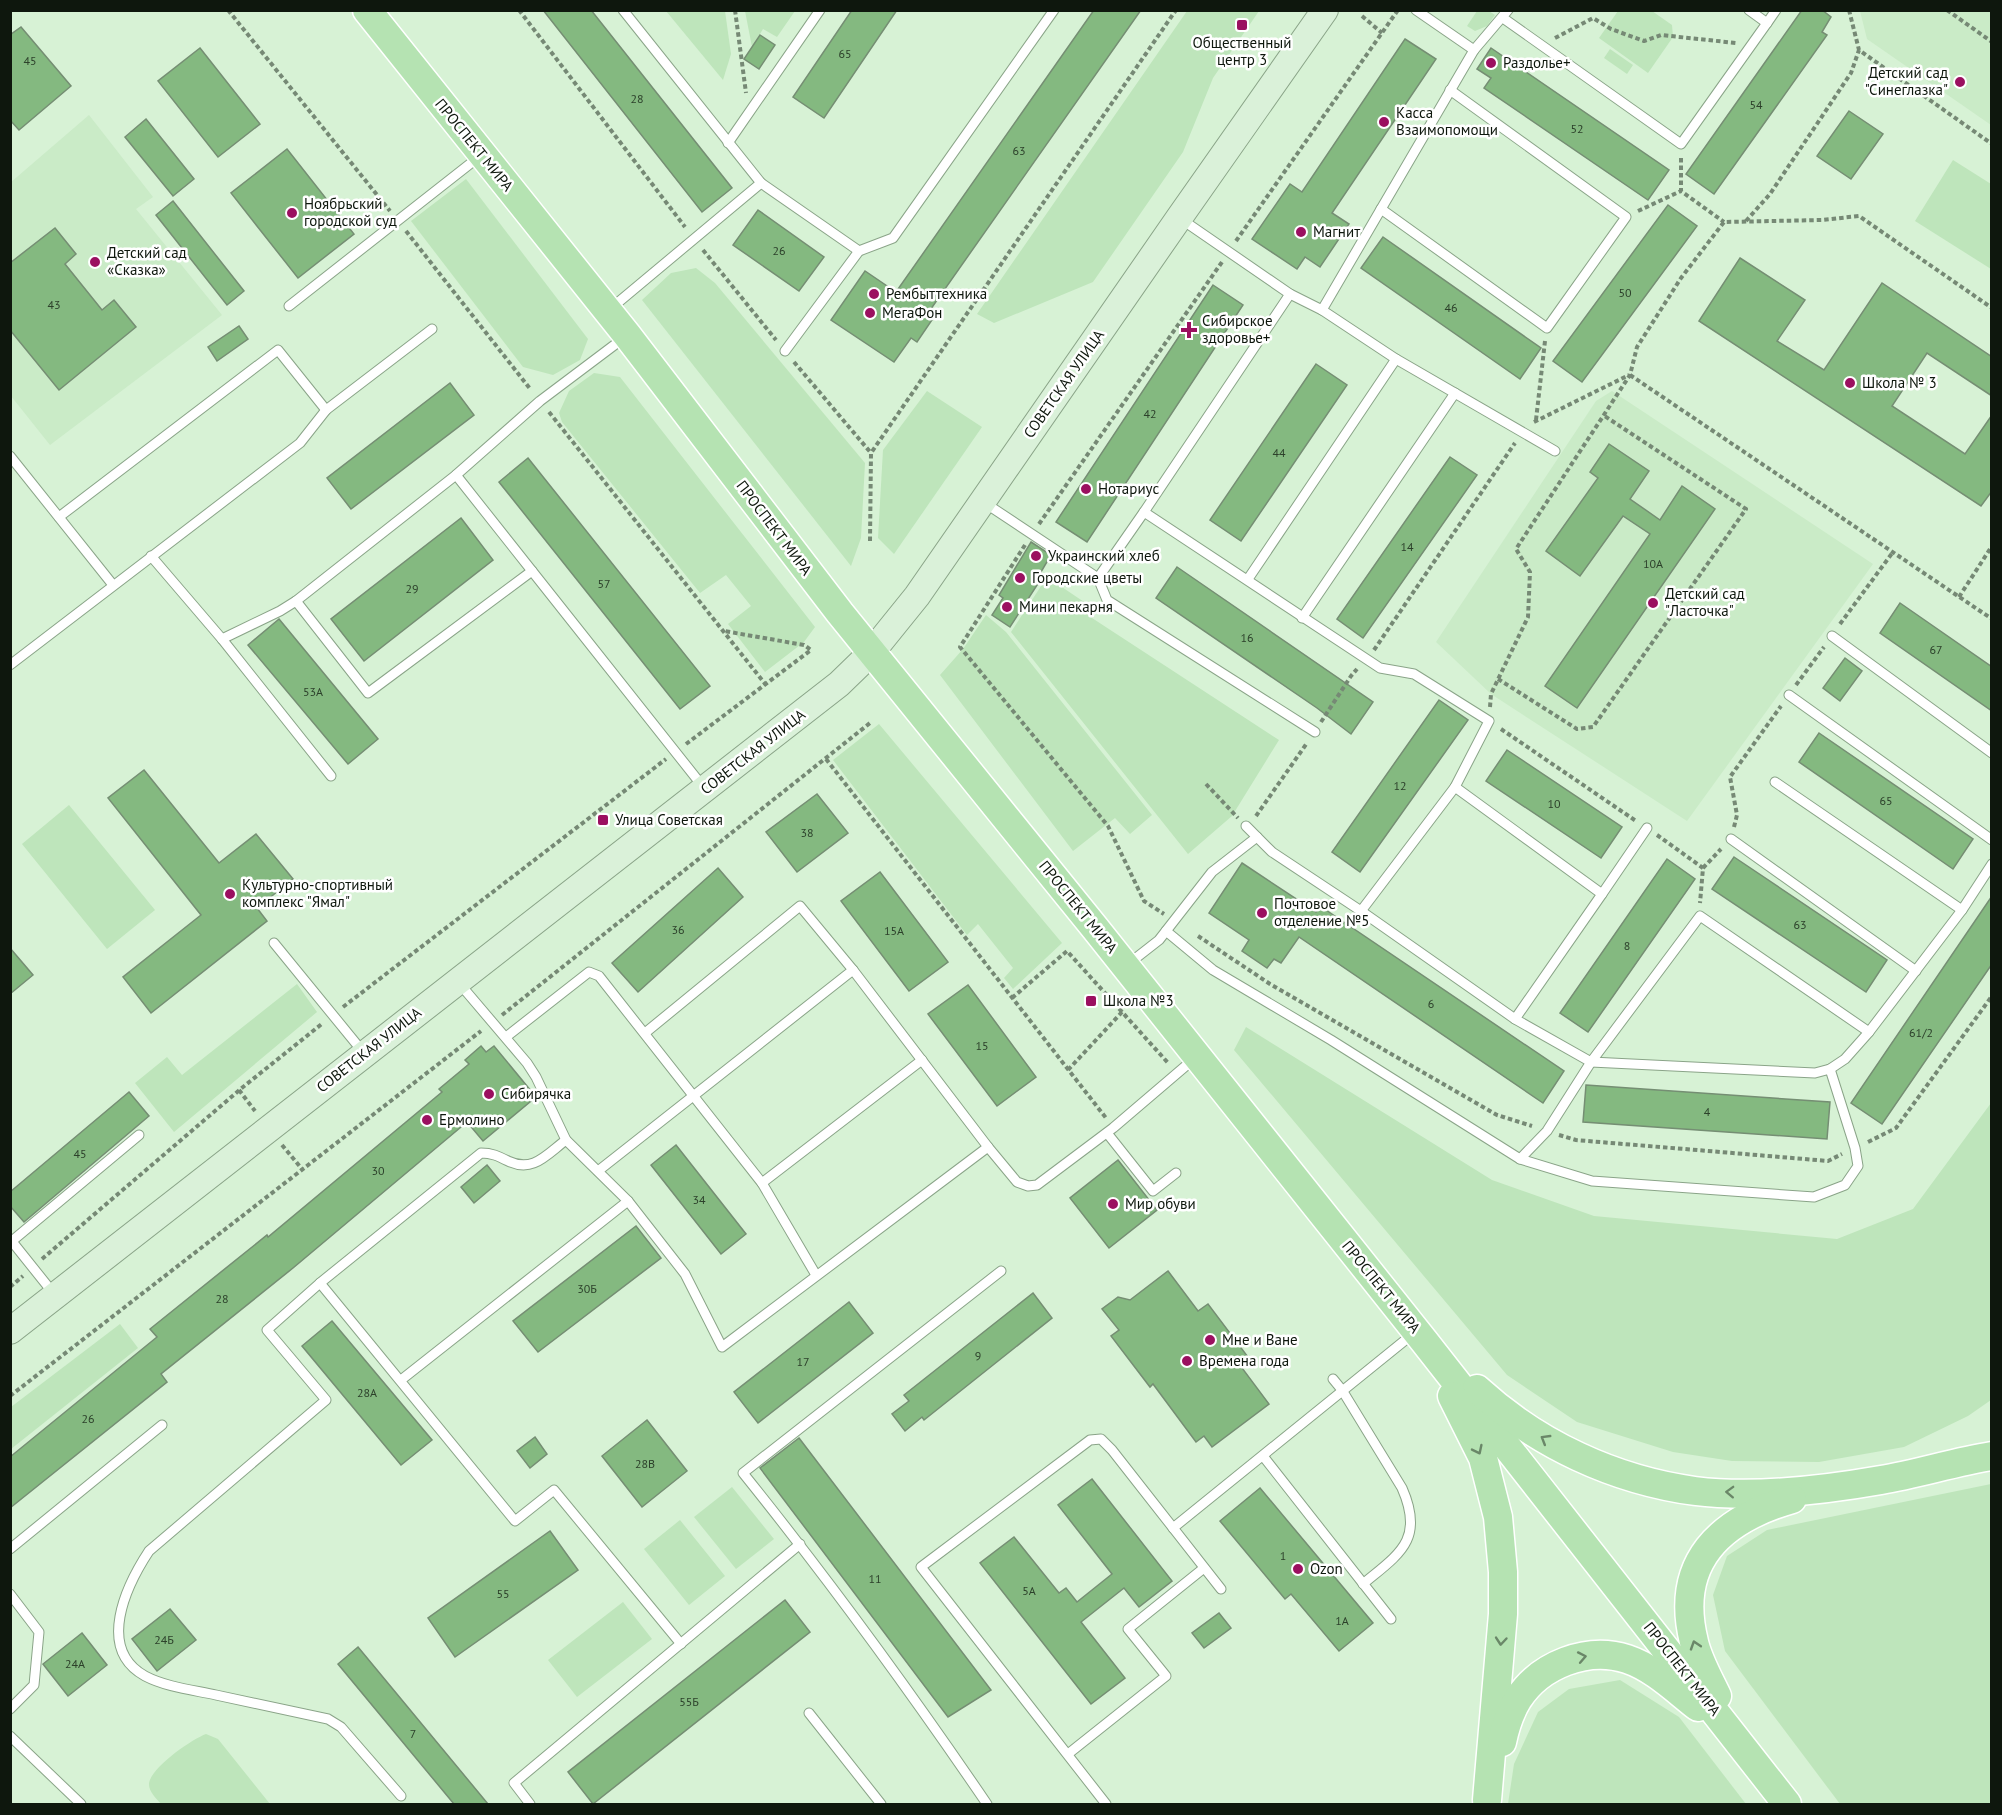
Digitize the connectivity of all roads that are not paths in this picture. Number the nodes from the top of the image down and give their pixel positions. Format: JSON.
{"nodes":[{"id":1,"x":367,"y":10,"type":"edge"},
{"id":2,"x":623,"y":10,"type":"edge"},
{"id":3,"x":820,"y":10,"type":"edge"},
{"id":4,"x":1054,"y":10,"type":"edge"},
{"id":5,"x":1325,"y":10,"type":"edge"},
{"id":6,"x":1416,"y":10,"type":"edge"},
{"id":7,"x":1749,"y":10,"type":"edge"},
{"id":8,"x":1776,"y":10,"type":"edge"},
{"id":9,"x":1505,"y":14,"type":"edge"},
{"id":10,"x":1767,"y":23,"type":"junction"},
{"id":11,"x":1474,"y":50,"type":"junction"},
{"id":12,"x":1450,"y":90,"type":"junction"},
{"id":13,"x":728,"y":143,"type":"junction"},
{"id":14,"x":482,"y":155,"type":"junction"},
{"id":15,"x":761,"y":183,"type":"junction"},
{"id":16,"x":1381,"y":209,"type":"junction"},
{"id":17,"x":1179,"y":218,"type":"junction"},
{"id":18,"x":859,"y":251,"type":"junction"},
{"id":19,"x":1290,"y":294,"type":"junction"},
{"id":20,"x":289,"y":306,"type":"dead end"},
{"id":21,"x":1322,"y":310,"type":"junction"},
{"id":22,"x":608,"y":311,"type":"junction"},
{"id":23,"x":432,"y":329,"type":"dead end"},
{"id":24,"x":627,"y":335,"type":"junction"},
{"id":25,"x":785,"y":351,"type":"dead end"},
{"id":26,"x":1396,"y":359,"type":"junction"},
{"id":27,"x":1455,"y":393,"type":"junction"},
{"id":28,"x":326,"y":410,"type":"junction"},
{"id":29,"x":1555,"y":452,"type":"dead end"},
{"id":30,"x":10,"y":456,"type":"edge"},
{"id":31,"x":456,"y":476,"type":"junction"},
{"id":32,"x":983,"y":502,"type":"junction"},
{"id":33,"x":1144,"y":512,"type":"junction"},
{"id":34,"x":59,"y":517,"type":"junction"},
{"id":35,"x":151,"y":556,"type":"junction"},
{"id":36,"x":532,"y":571,"type":"junction"},
{"id":37,"x":1098,"y":578,"type":"junction"},
{"id":38,"x":1248,"y":579,"type":"junction"},
{"id":39,"x":113,"y":585,"type":"junction"},
{"id":40,"x":296,"y":601,"type":"junction"},
{"id":41,"x":1302,"y":618,"type":"junction"},
{"id":42,"x":1832,"y":636,"type":"dead end"},
{"id":43,"x":222,"y":639,"type":"junction"},
{"id":44,"x":872,"y":653,"type":"junction"},
{"id":45,"x":10,"y":665,"type":"edge"},
{"id":46,"x":1789,"y":695,"type":"dead end"},
{"id":47,"x":1315,"y":732,"type":"road end"},
{"id":48,"x":1992,"y":753,"type":"edge"},
{"id":49,"x":331,"y":776,"type":"dead end"},
{"id":50,"x":1775,"y":782,"type":"dead end"},
{"id":51,"x":1455,"y":788,"type":"junction"},
{"id":52,"x":705,"y":790,"type":"junction"},
{"id":53,"x":1246,"y":826,"type":"road end"},
{"id":54,"x":1647,"y":828,"type":"road end"},
{"id":55,"x":1257,"y":837,"type":"junction"},
{"id":56,"x":1731,"y":839,"type":"dead end"},
{"id":57,"x":1992,"y":840,"type":"edge"},
{"id":58,"x":1992,"y":864,"type":"edge"},
{"id":59,"x":1602,"y":894,"type":"junction"},
{"id":60,"x":1962,"y":910,"type":"junction"},
{"id":61,"x":1361,"y":911,"type":"junction"},
{"id":62,"x":1166,"y":931,"type":"junction"},
{"id":63,"x":274,"y":943,"type":"dead end"},
{"id":64,"x":1125,"y":966,"type":"junction"},
{"id":65,"x":853,"y":970,"type":"junction"},
{"id":66,"x":1916,"y":971,"type":"junction"},
{"id":67,"x":458,"y":981,"type":"junction"},
{"id":68,"x":1515,"y":1019,"type":"junction"},
{"id":69,"x":1869,"y":1032,"type":"junction"},
{"id":70,"x":645,"y":1033,"type":"junction"},
{"id":71,"x":506,"y":1037,"type":"junction"},
{"id":72,"x":364,"y":1053,"type":"junction"},
{"id":73,"x":1196,"y":1057,"type":"junction"},
{"id":74,"x":922,"y":1060,"type":"junction"},
{"id":75,"x":1591,"y":1062,"type":"junction"},
{"id":76,"x":1830,"y":1069,"type":"junction"},
{"id":77,"x":693,"y":1096,"type":"junction"},
{"id":78,"x":1110,"y":1130,"type":"junction"},
{"id":79,"x":139,"y":1135,"type":"dead end"},
{"id":80,"x":566,"y":1140,"type":"junction"},
{"id":81,"x":988,"y":1147,"type":"junction"},
{"id":82,"x":1520,"y":1159,"type":"junction"},
{"id":83,"x":598,"y":1171,"type":"junction"},
{"id":84,"x":1176,"y":1173,"type":"dead end"},
{"id":85,"x":762,"y":1183,"type":"junction"},
{"id":86,"x":628,"y":1201,"type":"junction"},
{"id":87,"x":11,"y":1240,"type":"edge"},
{"id":88,"x":1001,"y":1271,"type":"dead end"},
{"id":89,"x":816,"y":1275,"type":"junction"},
{"id":90,"x":320,"y":1283,"type":"junction"},
{"id":91,"x":55,"y":1296,"type":"junction"},
{"id":92,"x":10,"y":1331,"type":"edge"},
{"id":93,"x":1420,"y":1336,"type":"junction"},
{"id":94,"x":1333,"y":1379,"type":"dead end"},
{"id":95,"x":401,"y":1380,"type":"junction"},
{"id":96,"x":1342,"y":1390,"type":"junction"},
{"id":97,"x":162,"y":1425,"type":"dead end"},
{"id":98,"x":1992,"y":1445,"type":"edge"},
{"id":99,"x":1263,"y":1456,"type":"junction"},
{"id":100,"x":1992,"y":1456,"type":"edge"},
{"id":101,"x":1959,"y":1461,"type":"junction"},
{"id":102,"x":1830,"y":1488,"type":"junction"},
{"id":103,"x":1173,"y":1528,"type":"junction"},
{"id":104,"x":800,"y":1544,"type":"junction"},
{"id":105,"x":10,"y":1549,"type":"edge"},
{"id":106,"x":1204,"y":1568,"type":"junction"},
{"id":107,"x":1363,"y":1584,"type":"junction"},
{"id":108,"x":1221,"y":1589,"type":"dead end"},
{"id":109,"x":10,"y":1594,"type":"edge"},
{"id":110,"x":1391,"y":1619,"type":"dead end"},
{"id":111,"x":681,"y":1644,"type":"junction"},
{"id":112,"x":10,"y":1709,"type":"edge"},
{"id":113,"x":808,"y":1713,"type":"dead end"},
{"id":114,"x":10,"y":1736,"type":"edge"},
{"id":115,"x":1735,"y":1737,"type":"junction"},
{"id":116,"x":1068,"y":1754,"type":"junction"},
{"id":117,"x":401,"y":1796,"type":"dead end"},
{"id":118,"x":1486,"y":1802,"type":"edge"},
{"id":119,"x":81,"y":1804,"type":"edge"},
{"id":120,"x":530,"y":1804,"type":"edge"},
{"id":121,"x":881,"y":1804,"type":"edge"},
{"id":122,"x":987,"y":1804,"type":"edge"},
{"id":123,"x":1106,"y":1804,"type":"edge"},
{"id":124,"x":1787,"y":1804,"type":"edge"}],
"edges":[{"from":1,"to":14,"type":"main road","name":"ПРОСПЕКТ МИРА"},
{"from":2,"to":13,"type":"lane"},
{"from":3,"to":13,"type":"lane"},
{"from":4,"to":18,"type":"lane"},
{"from":5,"to":17,"type":"main road","name":"СОВЕТСКАЯ УЛИЦА"},
{"from":6,"to":11,"type":"lane"},
{"from":7,"to":10,"type":"lane"},
{"from":8,"to":10,"type":"lane"},
{"from":9,"to":10,"type":"lane"},
{"from":9,"to":11,"type":"lane"},
{"from":11,"to":12,"type":"lane"},
{"from":12,"to":16,"type":"lane"},
{"from":12,"to":16,"type":"lane"},
{"from":13,"to":15,"type":"lane"},
{"from":14,"to":20,"type":"lane"},
{"from":14,"to":22,"type":"main road","name":"ПРОСПЕКТ МИРА"},
{"from":15,"to":18,"type":"lane"},
{"from":15,"to":22,"type":"lane"},
{"from":16,"to":21,"type":"lane"},
{"from":17,"to":19,"type":"lane"},
{"from":17,"to":32,"type":"main road","name":"СОВЕТСКАЯ УЛИЦА"},
{"from":18,"to":25,"type":"lane"},
{"from":19,"to":21,"type":"lane"},
{"from":19,"to":33,"type":"lane"},
{"from":21,"to":26,"type":"lane"},
{"from":22,"to":24,"type":"main road","name":"ПРОСПЕКТ МИРА"},
{"from":23,"to":28,"type":"lane"},
{"from":24,"to":31,"type":"lane"},
{"from":24,"to":44,"type":"main road","name":"ПРОСПЕКТ МИРА"},
{"from":26,"to":27,"type":"lane"},
{"from":26,"to":38,"type":"lane"},
{"from":27,"to":29,"type":"lane"},
{"from":27,"to":41,"type":"lane"},
{"from":28,"to":34,"type":"lane"},
{"from":28,"to":35,"type":"lane"},
{"from":30,"to":34,"type":"lane"},
{"from":31,"to":36,"type":"lane"},
{"from":31,"to":40,"type":"lane"},
{"from":32,"to":37,"type":"lane"},
{"from":32,"to":44,"type":"main road","name":"СОВЕТСКАЯ УЛИЦА"},
{"from":33,"to":37,"type":"lane"},
{"from":33,"to":38,"type":"lane"},
{"from":34,"to":39,"type":"lane"},
{"from":35,"to":39,"type":"lane"},
{"from":35,"to":43,"type":"lane"},
{"from":36,"to":40,"type":"lane"},
{"from":36,"to":52,"type":"lane"},
{"from":37,"to":47,"type":"lane"},
{"from":38,"to":41,"type":"lane"},
{"from":39,"to":45,"type":"lane"},
{"from":40,"to":43,"type":"lane"},
{"from":41,"to":51,"type":"lane"},
{"from":42,"to":48,"type":"lane"},
{"from":43,"to":49,"type":"lane"},
{"from":44,"to":52,"type":"main road","name":"СОВЕТСКАЯ УЛИЦА"},
{"from":44,"to":64,"type":"main road","name":"ПРОСПЕКТ МИРА"},
{"from":46,"to":57,"type":"lane"},
{"from":50,"to":60,"type":"lane"},
{"from":51,"to":59,"type":"lane"},
{"from":51,"to":61,"type":"lane"},
{"from":52,"to":67,"type":"main road","name":"СОВЕТСКАЯ УЛИЦА"},
{"from":53,"to":55,"type":"lane"},
{"from":54,"to":59,"type":"lane"},
{"from":55,"to":61,"type":"lane"},
{"from":55,"to":62,"type":"lane"},
{"from":56,"to":66,"type":"lane"},
{"from":58,"to":60,"type":"lane"},
{"from":59,"to":68,"type":"lane"},
{"from":60,"to":66,"type":"lane"},
{"from":61,"to":68,"type":"lane"},
{"from":62,"to":64,"type":"lane"},
{"from":62,"to":82,"type":"lane"},
{"from":63,"to":72,"type":"lane"},
{"from":64,"to":73,"type":"main road","name":"ПРОСПЕКТ МИРА"},
{"from":65,"to":70,"type":"lane"},
{"from":65,"to":74,"type":"lane"},
{"from":65,"to":77,"type":"lane"},
{"from":66,"to":69,"type":"lane"},
{"from":67,"to":71,"type":"lane"},
{"from":67,"to":72,"type":"main road","name":"СОВЕТСКАЯ УЛИЦА"},
{"from":68,"to":75,"type":"lane"},
{"from":69,"to":75,"type":"lane"},
{"from":69,"to":76,"type":"lane"},
{"from":70,"to":71,"type":"lane"},
{"from":70,"to":77,"type":"lane"},
{"from":71,"to":80,"type":"lane"},
{"from":72,"to":91,"type":"main road","name":"СОВЕТСКАЯ УЛИЦА"},
{"from":73,"to":78,"type":"lane"},
{"from":73,"to":93,"type":"main road","name":"ПРОСПЕКТ МИРА"},
{"from":74,"to":81,"type":"lane"},
{"from":74,"to":85,"type":"lane"},
{"from":75,"to":76,"type":"lane"},
{"from":75,"to":82,"type":"lane"},
{"from":76,"to":82,"type":"lane"},
{"from":77,"to":83,"type":"lane"},
{"from":77,"to":85,"type":"lane"},
{"from":78,"to":81,"type":"lane"},
{"from":78,"to":84,"type":"lane"},
{"from":79,"to":87,"type":"lane"},
{"from":80,"to":83,"type":"lane"},
{"from":80,"to":90,"type":"lane"},
{"from":81,"to":89,"type":"lane"},
{"from":83,"to":86,"type":"lane"},
{"from":85,"to":89,"type":"lane"},
{"from":86,"to":89,"type":"lane"},
{"from":86,"to":95,"type":"lane"},
{"from":87,"to":91,"type":"lane"},
{"from":88,"to":104,"type":"lane"},
{"from":90,"to":95,"type":"lane"},
{"from":90,"to":117,"type":"lane"},
{"from":91,"to":92,"type":"main road","name":"СОВЕТСКАЯ УЛИЦА"},
{"from":93,"to":96,"type":"lane"},
{"from":102,"to":93,"type":"main road","one_way":true},
{"from":93,"to":115,"type":"main road","name":"ПРОСПЕКТ МИРА"},
{"from":93,"to":118,"type":"main road","one_way":true},
{"from":94,"to":96,"type":"lane"},
{"from":95,"to":111,"type":"lane"},
{"from":96,"to":99,"type":"lane"},
{"from":96,"to":107,"type":"lane"},
{"from":97,"to":105,"type":"lane"},
{"from":98,"to":101,"type":"main road"},
{"from":99,"to":103,"type":"lane"},
{"from":99,"to":107,"type":"lane"},
{"from":100,"to":101,"type":"main road"},
{"from":101,"to":102,"type":"main road"},
{"from":115,"to":102,"type":"main road","one_way":true},
{"from":103,"to":106,"type":"lane"},
{"from":103,"to":116,"type":"lane"},
{"from":104,"to":111,"type":"lane"},
{"from":104,"to":122,"type":"lane"},
{"from":106,"to":108,"type":"lane"},
{"from":106,"to":116,"type":"lane"},
{"from":107,"to":110,"type":"lane"},
{"from":109,"to":112,"type":"lane"},
{"from":111,"to":120,"type":"lane"},
{"from":113,"to":121,"type":"lane"},
{"from":114,"to":119,"type":"lane"},
{"from":118,"to":115,"type":"main road","one_way":true},
{"from":115,"to":124,"type":"main road","name":"ПРОСПЕКТ МИРА"},
{"from":116,"to":123,"type":"lane"}]}
